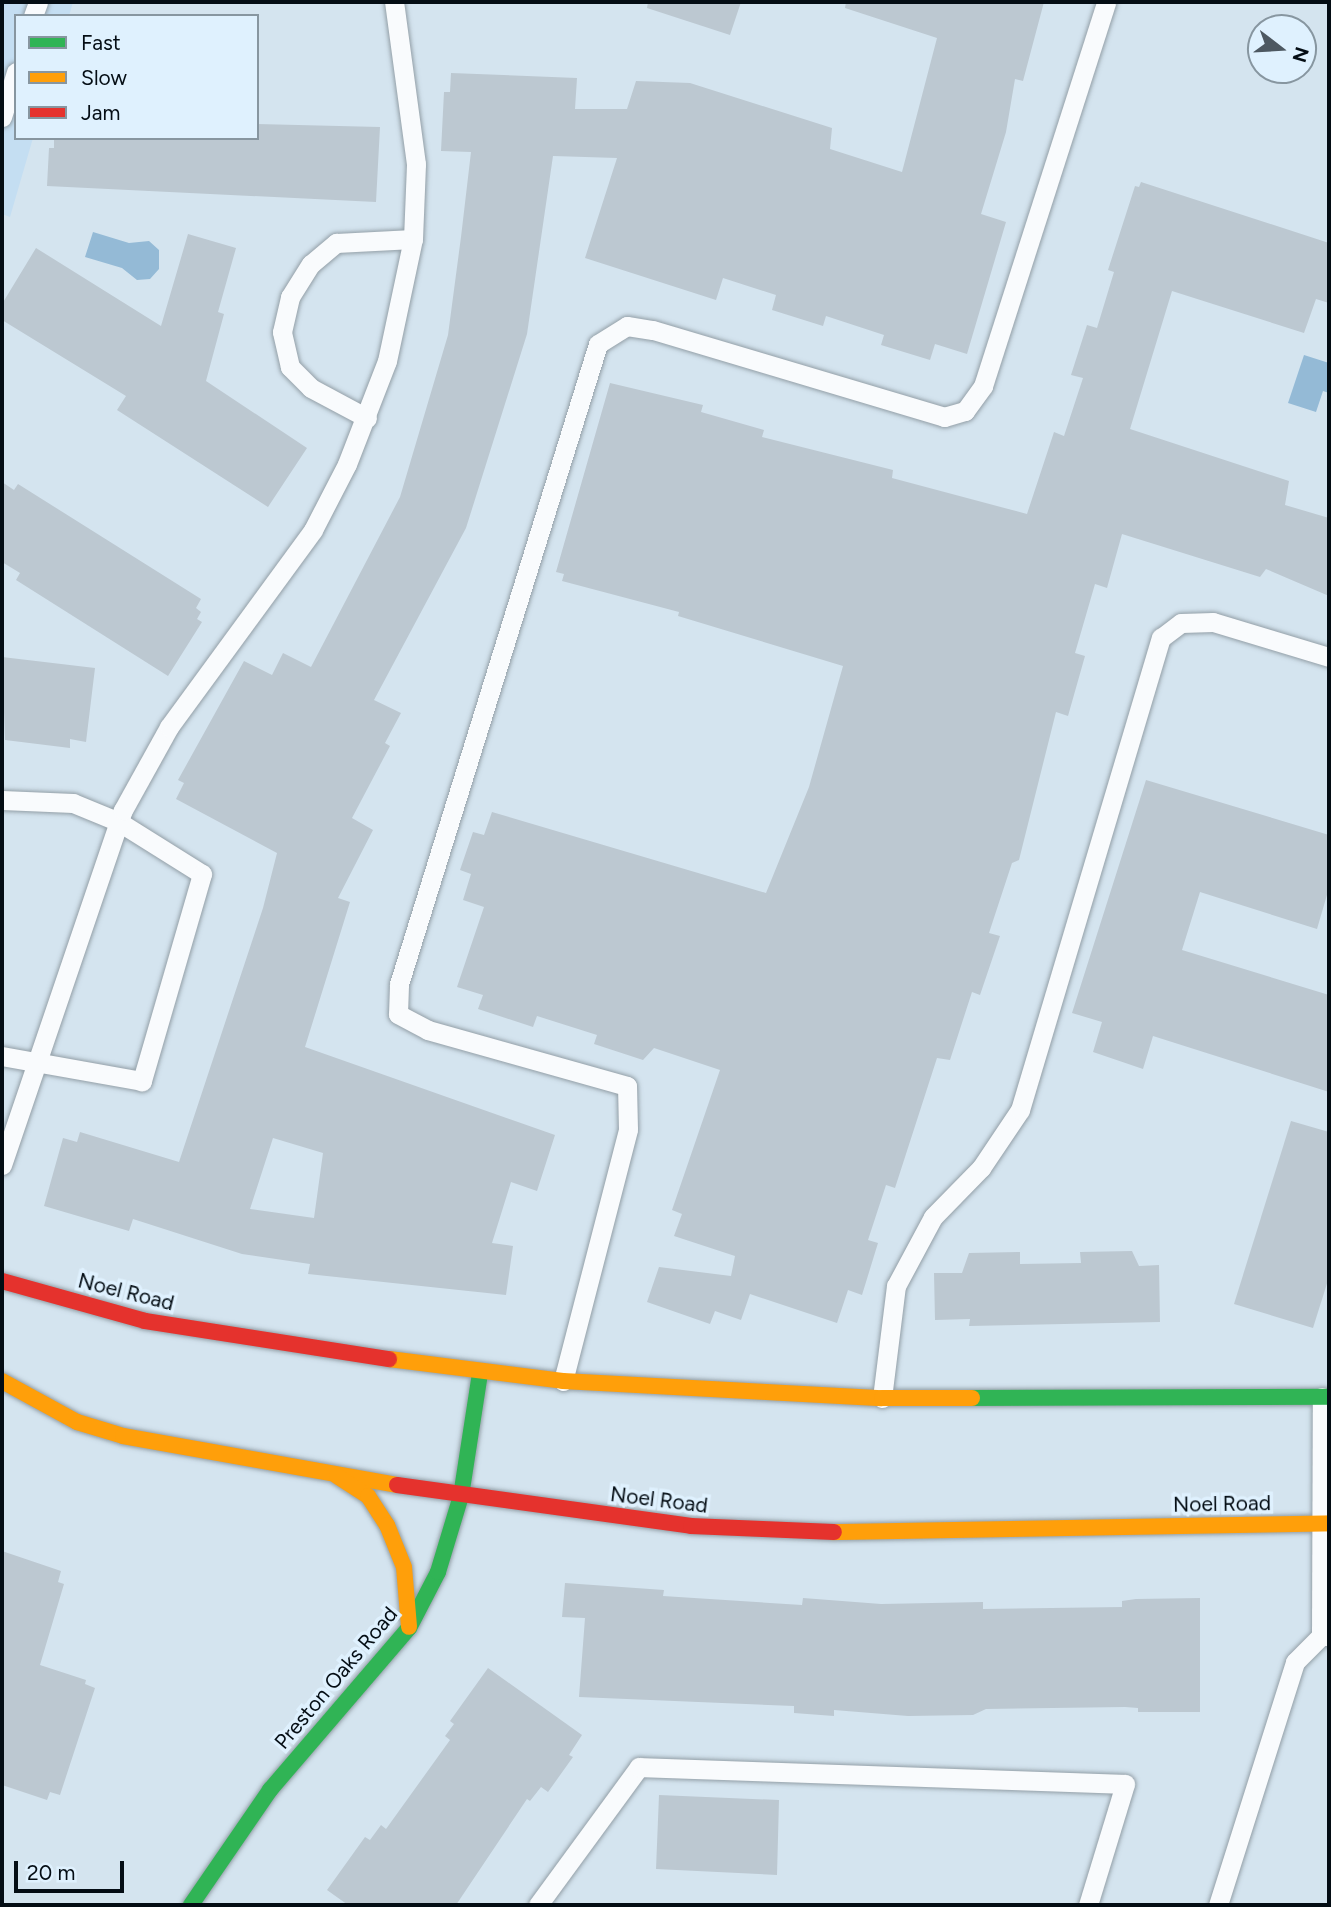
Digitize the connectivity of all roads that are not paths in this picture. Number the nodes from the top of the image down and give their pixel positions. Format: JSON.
{"nodes":[{"id":1,"x":394,"y":2,"type":"edge"},
{"id":2,"x":1106,"y":2,"type":"edge"},
{"id":3,"x":11,"y":72,"type":"edge"},
{"id":4,"x":2,"y":117,"type":"edge"},
{"id":5,"x":413,"y":239,"type":"junction"},
{"id":6,"x":367,"y":418,"type":"junction"},
{"id":7,"x":1329,"y":657,"type":"edge"},
{"id":8,"x":2,"y":800,"type":"edge"},
{"id":9,"x":119,"y":822,"type":"junction"},
{"id":10,"x":2,"y":1056,"type":"edge"},
{"id":11,"x":35,"y":1063,"type":"junction"},
{"id":12,"x":2,"y":1165,"type":"edge"},
{"id":13,"x":2,"y":1281,"type":"edge"},
{"id":14,"x":480,"y":1373,"type":"junction"},
{"id":15,"x":2,"y":1381,"type":"edge"},
{"id":16,"x":563,"y":1381,"type":"junction"},
{"id":17,"x":1326,"y":1397,"type":"edge"},
{"id":18,"x":883,"y":1398,"type":"junction"},
{"id":19,"x":332,"y":1473,"type":"junction"},
{"id":20,"x":461,"y":1496,"type":"junction"},
{"id":21,"x":1326,"y":1523,"type":"edge"},
{"id":22,"x":409,"y":1628,"type":"junction"},
{"id":23,"x":1325,"y":1636,"type":"edge"},
{"id":24,"x":191,"y":1905,"type":"edge"},
{"id":25,"x":538,"y":1905,"type":"edge"},
{"id":26,"x":1088,"y":1905,"type":"edge"},
{"id":27,"x":1218,"y":1905,"type":"edge"}],
"edges":[{"from":1,"to":5,"type":"lane"},
{"from":2,"to":16,"type":"lane"},
{"from":3,"to":4,"type":"lane"},
{"from":5,"to":6,"type":"lane"},
{"from":5,"to":6,"type":"lane"},
{"from":6,"to":9,"type":"lane"},
{"from":7,"to":18,"type":"lane"},
{"from":8,"to":9,"type":"lane"},
{"from":9,"to":11,"type":"lane"},
{"from":9,"to":11,"type":"lane"},
{"from":10,"to":11,"type":"lane"},
{"from":11,"to":12,"type":"lane"},
{"from":13,"to":14,"type":"street","name":"Noel Road"},
{"from":14,"to":16,"type":"street","name":"Noel Road"},
{"from":14,"to":20,"type":"street","name":"Preston Oaks Road"},
{"from":15,"to":19,"type":"street","name":"Noel Road"},
{"from":16,"to":18,"type":"street","name":"Noel Road"},
{"from":17,"to":18,"type":"street","name":"Noel Road"},
{"from":17,"to":21,"type":"lane"},
{"from":19,"to":20,"type":"street","name":"Noel Road"},
{"from":19,"to":22,"type":"street"},
{"from":20,"to":21,"type":"street","name":"Noel Road"},
{"from":20,"to":22,"type":"street","name":"Preston Oaks Road"},
{"from":21,"to":23,"type":"lane"},
{"from":22,"to":24,"type":"street","name":"Preston Oaks Road"},
{"from":23,"to":27,"type":"lane"},
{"from":25,"to":26,"type":"lane"}]}
